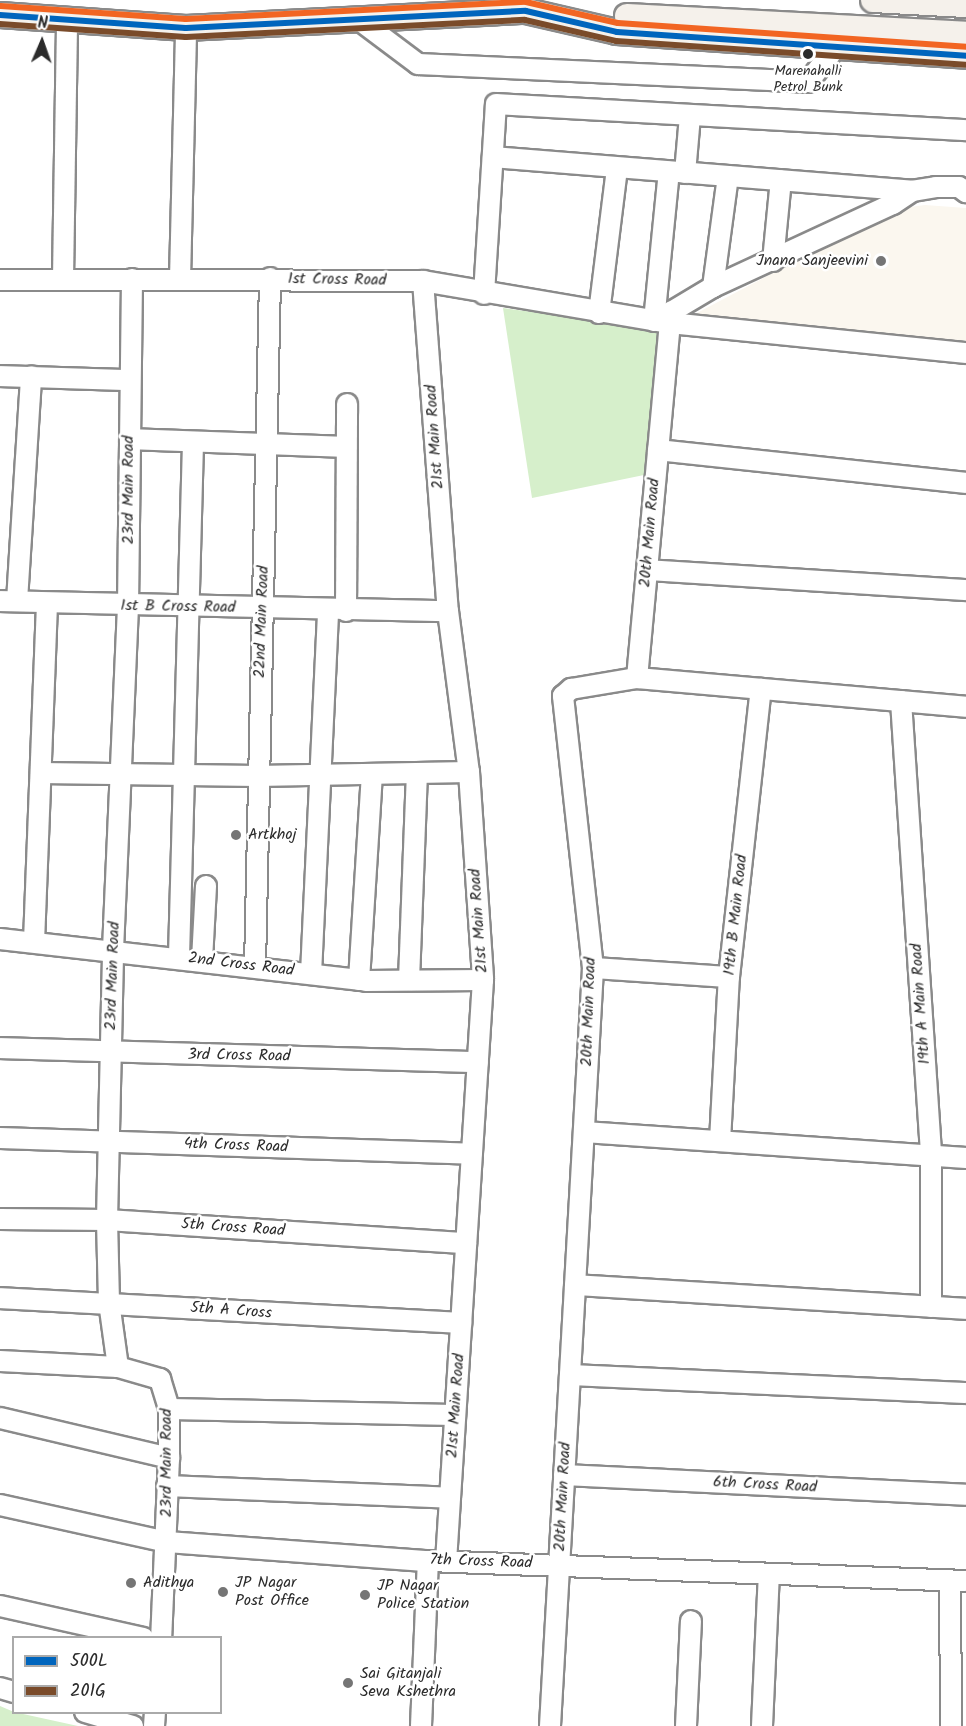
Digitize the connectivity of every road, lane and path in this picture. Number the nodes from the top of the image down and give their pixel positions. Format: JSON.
{"nodes":[{"id":1,"x":873,"y":0,"type":"edge"},
{"id":2,"x":965,"y":5,"type":"edge"},
{"id":3,"x":526,"y":11,"type":"junction"},
{"id":4,"x":0,"y":15,"type":"edge"},
{"id":5,"x":358,"y":19,"type":"junction"},
{"id":6,"x":67,"y":20,"type":"junction"},
{"id":7,"x":186,"y":28,"type":"junction"},
{"id":8,"x":965,"y":41,"type":"edge"},
{"id":9,"x":836,"y":47,"type":"junction"},
{"id":10,"x":690,"y":116,"type":"junction"},
{"id":11,"x":966,"y":130,"type":"edge"},
{"id":12,"x":493,"y":158,"type":"junction"},
{"id":13,"x":617,"y":168,"type":"junction"},
{"id":14,"x":677,"y":172,"type":"junction"},
{"id":15,"x":728,"y":176,"type":"junction"},
{"id":16,"x":782,"y":180,"type":"junction"},
{"id":17,"x":917,"y":191,"type":"junction"},
{"id":18,"x":966,"y":194,"type":"edge"},
{"id":19,"x":773,"y":261,"type":"junction"},
{"id":20,"x":270,"y":278,"type":"junction"},
{"id":21,"x":0,"y":279,"type":"edge"},
{"id":22,"x":63,"y":279,"type":"junction"},
{"id":23,"x":132,"y":279,"type":"junction"},
{"id":24,"x":180,"y":279,"type":"junction"},
{"id":25,"x":423,"y":282,"type":"junction"},
{"id":26,"x":713,"y":287,"type":"junction"},
{"id":27,"x":484,"y":294,"type":"junction"},
{"id":28,"x":599,"y":313,"type":"junction"},
{"id":29,"x":662,"y":322,"type":"junction"},
{"id":30,"x":966,"y":353,"type":"edge"},
{"id":31,"x":0,"y":376,"type":"edge"},
{"id":32,"x":31,"y":376,"type":"junction"},
{"id":33,"x":130,"y":380,"type":"junction"},
{"id":34,"x":347,"y":404,"type":"dead end"},
{"id":35,"x":130,"y":439,"type":"junction"},
{"id":36,"x":193,"y":443,"type":"junction"},
{"id":37,"x":268,"y":447,"type":"junction"},
{"id":38,"x":345,"y":447,"type":"junction"},
{"id":39,"x":658,"y":450,"type":"junction"},
{"id":40,"x":966,"y":483,"type":"edge"},
{"id":41,"x":647,"y":570,"type":"junction"},
{"id":42,"x":966,"y":590,"type":"edge"},
{"id":43,"x":8,"y":601,"type":"edge"},
{"id":44,"x":48,"y":604,"type":"junction"},
{"id":45,"x":128,"y":607,"type":"junction"},
{"id":46,"x":188,"y":608,"type":"junction"},
{"id":47,"x":262,"y":608,"type":"junction"},
{"id":48,"x":337,"y":611,"type":"junction"},
{"id":49,"x":448,"y":611,"type":"junction"},
{"id":50,"x":637,"y":678,"type":"junction"},
{"id":51,"x":761,"y":689,"type":"junction"},
{"id":52,"x":901,"y":701,"type":"junction"},
{"id":53,"x":966,"y":707,"type":"edge"},
{"id":54,"x":469,"y":772,"type":"junction"},
{"id":55,"x":41,"y":773,"type":"junction"},
{"id":56,"x":417,"y":773,"type":"junction"},
{"id":57,"x":372,"y":774,"type":"junction"},
{"id":58,"x":121,"y":775,"type":"junction"},
{"id":59,"x":320,"y":775,"type":"junction"},
{"id":60,"x":184,"y":776,"type":"junction"},
{"id":61,"x":257,"y":776,"type":"junction"},
{"id":62,"x":206,"y":886,"type":"dead end"},
{"id":63,"x":0,"y":939,"type":"edge"},
{"id":64,"x":34,"y":942,"type":"junction"},
{"id":65,"x":113,"y":950,"type":"junction"},
{"id":66,"x":179,"y":957,"type":"junction"},
{"id":67,"x":202,"y":960,"type":"junction"},
{"id":68,"x":255,"y":967,"type":"junction"},
{"id":69,"x":593,"y":968,"type":"junction"},
{"id":70,"x":311,"y":974,"type":"junction"},
{"id":71,"x":729,"y":977,"type":"junction"},
{"id":72,"x":359,"y":980,"type":"junction"},
{"id":73,"x":483,"y":980,"type":"junction"},
{"id":74,"x":409,"y":981,"type":"junction"},
{"id":75,"x":0,"y":1048,"type":"edge"},
{"id":76,"x":111,"y":1053,"type":"junction"},
{"id":77,"x":478,"y":1062,"type":"junction"},
{"id":78,"x":584,"y":1132,"type":"junction"},
{"id":79,"x":0,"y":1138,"type":"edge"},
{"id":80,"x":109,"y":1141,"type":"junction"},
{"id":81,"x":720,"y":1142,"type":"junction"},
{"id":82,"x":472,"y":1154,"type":"junction"},
{"id":83,"x":931,"y":1156,"type":"junction"},
{"id":84,"x":966,"y":1158,"type":"edge"},
{"id":85,"x":0,"y":1219,"type":"edge"},
{"id":86,"x":107,"y":1220,"type":"junction"},
{"id":87,"x":466,"y":1243,"type":"junction"},
{"id":88,"x":575,"y":1285,"type":"junction"},
{"id":89,"x":0,"y":1298,"type":"edge"},
{"id":90,"x":109,"y":1302,"type":"junction"},
{"id":91,"x":932,"y":1306,"type":"junction"},
{"id":92,"x":966,"y":1309,"type":"edge"},
{"id":93,"x":461,"y":1323,"type":"junction"},
{"id":94,"x":0,"y":1361,"type":"edge"},
{"id":95,"x":118,"y":1367,"type":"junction"},
{"id":96,"x":570,"y":1375,"type":"junction"},
{"id":97,"x":966,"y":1393,"type":"edge"},
{"id":98,"x":169,"y":1409,"type":"junction"},
{"id":99,"x":455,"y":1415,"type":"junction"},
{"id":100,"x":0,"y":1418,"type":"edge"},
{"id":101,"x":169,"y":1458,"type":"junction"},
{"id":102,"x":564,"y":1475,"type":"junction"},
{"id":103,"x":167,"y":1486,"type":"junction"},
{"id":104,"x":966,"y":1495,"type":"edge"},
{"id":105,"x":450,"y":1498,"type":"junction"},
{"id":106,"x":0,"y":1504,"type":"edge"},
{"id":107,"x":167,"y":1542,"type":"junction"},
{"id":108,"x":437,"y":1561,"type":"junction"},
{"id":109,"x":560,"y":1566,"type":"junction"},
{"id":110,"x":770,"y":1574,"type":"junction"},
{"id":111,"x":958,"y":1581,"type":"edge"},
{"id":112,"x":0,"y":1606,"type":"edge"},
{"id":113,"x":691,"y":1621,"type":"dead end"},
{"id":114,"x":134,"y":1636,"type":"edge"},
{"id":115,"x":160,"y":1636,"type":"edge"},
{"id":116,"x":89,"y":1714,"type":"edge"},
{"id":117,"x":132,"y":1726,"type":"edge"},
{"id":118,"x":421,"y":1726,"type":"edge"},
{"id":119,"x":550,"y":1726,"type":"edge"},
{"id":120,"x":686,"y":1726,"type":"edge"},
{"id":121,"x":762,"y":1726,"type":"edge"},
{"id":122,"x":951,"y":1726,"type":"edge"}],
"edges":[{"from":1,"to":2,"type":"main road"},
{"from":3,"to":5,"type":"main road"},
{"from":3,"to":8,"type":"main road"},
{"from":3,"to":9,"type":"main road"},
{"from":4,"to":6,"type":"main road"},
{"from":5,"to":7,"type":"main road"},
{"from":5,"to":9,"type":"street"},
{"from":6,"to":7,"type":"main road"},
{"from":6,"to":22,"type":"street"},
{"from":7,"to":24,"type":"street"},
{"from":8,"to":9,"type":"main road"},
{"from":10,"to":11,"type":"street"},
{"from":10,"to":12,"type":"street"},
{"from":10,"to":14,"type":"street","name":"20th Main Road"},
{"from":12,"to":13,"type":"street"},
{"from":12,"to":27,"type":"street"},
{"from":13,"to":14,"type":"street"},
{"from":13,"to":28,"type":"street"},
{"from":14,"to":15,"type":"street"},
{"from":14,"to":29,"type":"street","name":"20th Main Road"},
{"from":15,"to":16,"type":"street"},
{"from":15,"to":26,"type":"street"},
{"from":16,"to":17,"type":"street"},
{"from":16,"to":19,"type":"street"},
{"from":17,"to":18,"type":"street"},
{"from":17,"to":19,"type":"street"},
{"from":19,"to":26,"type":"street"},
{"from":20,"to":24,"type":"street","name":"1st Cross Road"},
{"from":20,"to":25,"type":"street","name":"1st Cross Road"},
{"from":20,"to":37,"type":"street","name":"22nd Main Road"},
{"from":21,"to":22,"type":"street","name":"1st Cross Road"},
{"from":22,"to":23,"type":"street","name":"1st Cross Road"},
{"from":23,"to":24,"type":"street","name":"1st Cross Road"},
{"from":23,"to":33,"type":"street","name":"23rd Main Road"},
{"from":25,"to":27,"type":"street","name":"1st Cross Road"},
{"from":25,"to":49,"type":"street","name":"21st Main Road"},
{"from":26,"to":29,"type":"street"},
{"from":27,"to":28,"type":"street","name":"1st Cross Road"},
{"from":28,"to":29,"type":"street","name":"1st Cross Road"},
{"from":29,"to":30,"type":"street","name":"1st Cross Road"},
{"from":29,"to":39,"type":"street","name":"20th Main Road"},
{"from":31,"to":32,"type":"street"},
{"from":32,"to":33,"type":"street"},
{"from":32,"to":43,"type":"street"},
{"from":33,"to":35,"type":"street","name":"23rd Main Road"},
{"from":34,"to":38,"type":"street"},
{"from":35,"to":36,"type":"street"},
{"from":35,"to":45,"type":"street","name":"23rd Main Road"},
{"from":36,"to":37,"type":"street"},
{"from":36,"to":46,"type":"street"},
{"from":37,"to":38,"type":"street"},
{"from":37,"to":47,"type":"street","name":"22nd Main Road"},
{"from":38,"to":48,"type":"street"},
{"from":39,"to":40,"type":"street"},
{"from":39,"to":41,"type":"street","name":"20th Main Road"},
{"from":41,"to":42,"type":"street"},
{"from":41,"to":50,"type":"street","name":"20th Main Road"},
{"from":43,"to":44,"type":"street","name":"1st B Cross Road"},
{"from":44,"to":45,"type":"street","name":"1st B Cross Road"},
{"from":44,"to":55,"type":"street"},
{"from":45,"to":46,"type":"street","name":"1st B Cross Road"},
{"from":45,"to":58,"type":"street","name":"23rd Main Road"},
{"from":46,"to":47,"type":"street","name":"1st B Cross Road"},
{"from":46,"to":60,"type":"street"},
{"from":47,"to":48,"type":"street","name":"1st B Cross Road"},
{"from":47,"to":61,"type":"street","name":"22nd Main Road"},
{"from":48,"to":49,"type":"street","name":"1st B Cross Road"},
{"from":48,"to":59,"type":"street"},
{"from":49,"to":54,"type":"street","name":"21st Main Road"},
{"from":50,"to":51,"type":"street"},
{"from":50,"to":69,"type":"street","name":"20th Main Road"},
{"from":51,"to":52,"type":"street"},
{"from":51,"to":71,"type":"street","name":"19th B Main Road"},
{"from":52,"to":53,"type":"street"},
{"from":52,"to":83,"type":"street","name":"19th A Main Road"},
{"from":54,"to":56,"type":"street"},
{"from":54,"to":73,"type":"street","name":"21st Main Road"},
{"from":55,"to":58,"type":"street"},
{"from":55,"to":64,"type":"street"},
{"from":56,"to":57,"type":"street"},
{"from":56,"to":74,"type":"street"},
{"from":57,"to":59,"type":"street"},
{"from":57,"to":72,"type":"street"},
{"from":58,"to":60,"type":"street"},
{"from":58,"to":65,"type":"street","name":"23rd Main Road"},
{"from":59,"to":61,"type":"street"},
{"from":59,"to":70,"type":"street"},
{"from":60,"to":61,"type":"street"},
{"from":60,"to":66,"type":"street"},
{"from":61,"to":68,"type":"street","name":"22nd Main Road"},
{"from":62,"to":67,"type":"street"},
{"from":63,"to":64,"type":"street","name":"2nd Cross Road"},
{"from":64,"to":65,"type":"street","name":"2nd Cross Road"},
{"from":65,"to":66,"type":"street","name":"2nd Cross Road"},
{"from":65,"to":76,"type":"street","name":"23rd Main Road"},
{"from":66,"to":67,"type":"street","name":"2nd Cross Road"},
{"from":67,"to":68,"type":"street","name":"2nd Cross Road"},
{"from":68,"to":70,"type":"street","name":"2nd Cross Road"},
{"from":69,"to":71,"type":"street"},
{"from":69,"to":78,"type":"street","name":"20th Main Road"},
{"from":70,"to":72,"type":"street","name":"2nd Cross Road"},
{"from":71,"to":81,"type":"street","name":"19th B Main Road"},
{"from":72,"to":74,"type":"street","name":"2nd Cross Road"},
{"from":73,"to":74,"type":"street","name":"2nd Cross Road"},
{"from":73,"to":77,"type":"street","name":"21st Main Road"},
{"from":75,"to":76,"type":"street","name":"3rd Cross Road"},
{"from":76,"to":77,"type":"street","name":"3rd Cross Road"},
{"from":76,"to":80,"type":"street","name":"23rd Main Road"},
{"from":77,"to":82,"type":"street","name":"21st Main Road"},
{"from":78,"to":81,"type":"street"},
{"from":78,"to":88,"type":"street","name":"20th Main Road"},
{"from":79,"to":80,"type":"street","name":"4th Cross Road"},
{"from":80,"to":82,"type":"street","name":"4th Cross Road"},
{"from":80,"to":86,"type":"street","name":"23rd Main Road"},
{"from":81,"to":83,"type":"street"},
{"from":82,"to":87,"type":"street","name":"21st Main Road"},
{"from":83,"to":84,"type":"street"},
{"from":83,"to":91,"type":"street","name":"19th A Main Road"},
{"from":85,"to":86,"type":"street","name":"5th Cross Road"},
{"from":86,"to":87,"type":"street","name":"5th Cross Road"},
{"from":86,"to":90,"type":"street","name":"23rd Main Road"},
{"from":87,"to":93,"type":"street","name":"21st Main Road"},
{"from":88,"to":91,"type":"street"},
{"from":88,"to":96,"type":"street","name":"20th Main Road"},
{"from":89,"to":90,"type":"street","name":"5th A Cross"},
{"from":90,"to":93,"type":"street","name":"5th A Cross"},
{"from":90,"to":95,"type":"street","name":"23rd Main Road"},
{"from":91,"to":92,"type":"street"},
{"from":93,"to":99,"type":"street","name":"21st Main Road"},
{"from":94,"to":95,"type":"street"},
{"from":95,"to":98,"type":"street","name":"23rd Main Road"},
{"from":96,"to":97,"type":"street"},
{"from":96,"to":102,"type":"street","name":"20th Main Road"},
{"from":98,"to":99,"type":"street"},
{"from":98,"to":101,"type":"street","name":"23rd Main Road"},
{"from":99,"to":105,"type":"street","name":"21st Main Road"},
{"from":100,"to":101,"type":"street"},
{"from":101,"to":103,"type":"street","name":"23rd Main Road"},
{"from":102,"to":104,"type":"street","name":"6th Cross Road"},
{"from":102,"to":109,"type":"street","name":"20th Main Road"},
{"from":103,"to":105,"type":"street"},
{"from":103,"to":107,"type":"street","name":"23rd Main Road"},
{"from":105,"to":108,"type":"street","name":"21st Main Road"},
{"from":106,"to":107,"type":"street","name":"7th Cross Road"},
{"from":107,"to":108,"type":"street","name":"7th Cross Road"},
{"from":107,"to":115,"type":"street","name":"23rd Main Road"},
{"from":108,"to":109,"type":"street","name":"7th Cross Road"},
{"from":108,"to":118,"type":"street","name":"21st Main Road"},
{"from":109,"to":110,"type":"street","name":"7th Cross Road"},
{"from":109,"to":119,"type":"street","name":"20th Main Road"},
{"from":110,"to":111,"type":"street","name":"7th Cross Road"},
{"from":110,"to":121,"type":"street"},
{"from":111,"to":122,"type":"street"},
{"from":112,"to":114,"type":"street"},
{"from":113,"to":120,"type":"street"},
{"from":116,"to":117,"type":"street"}]}
